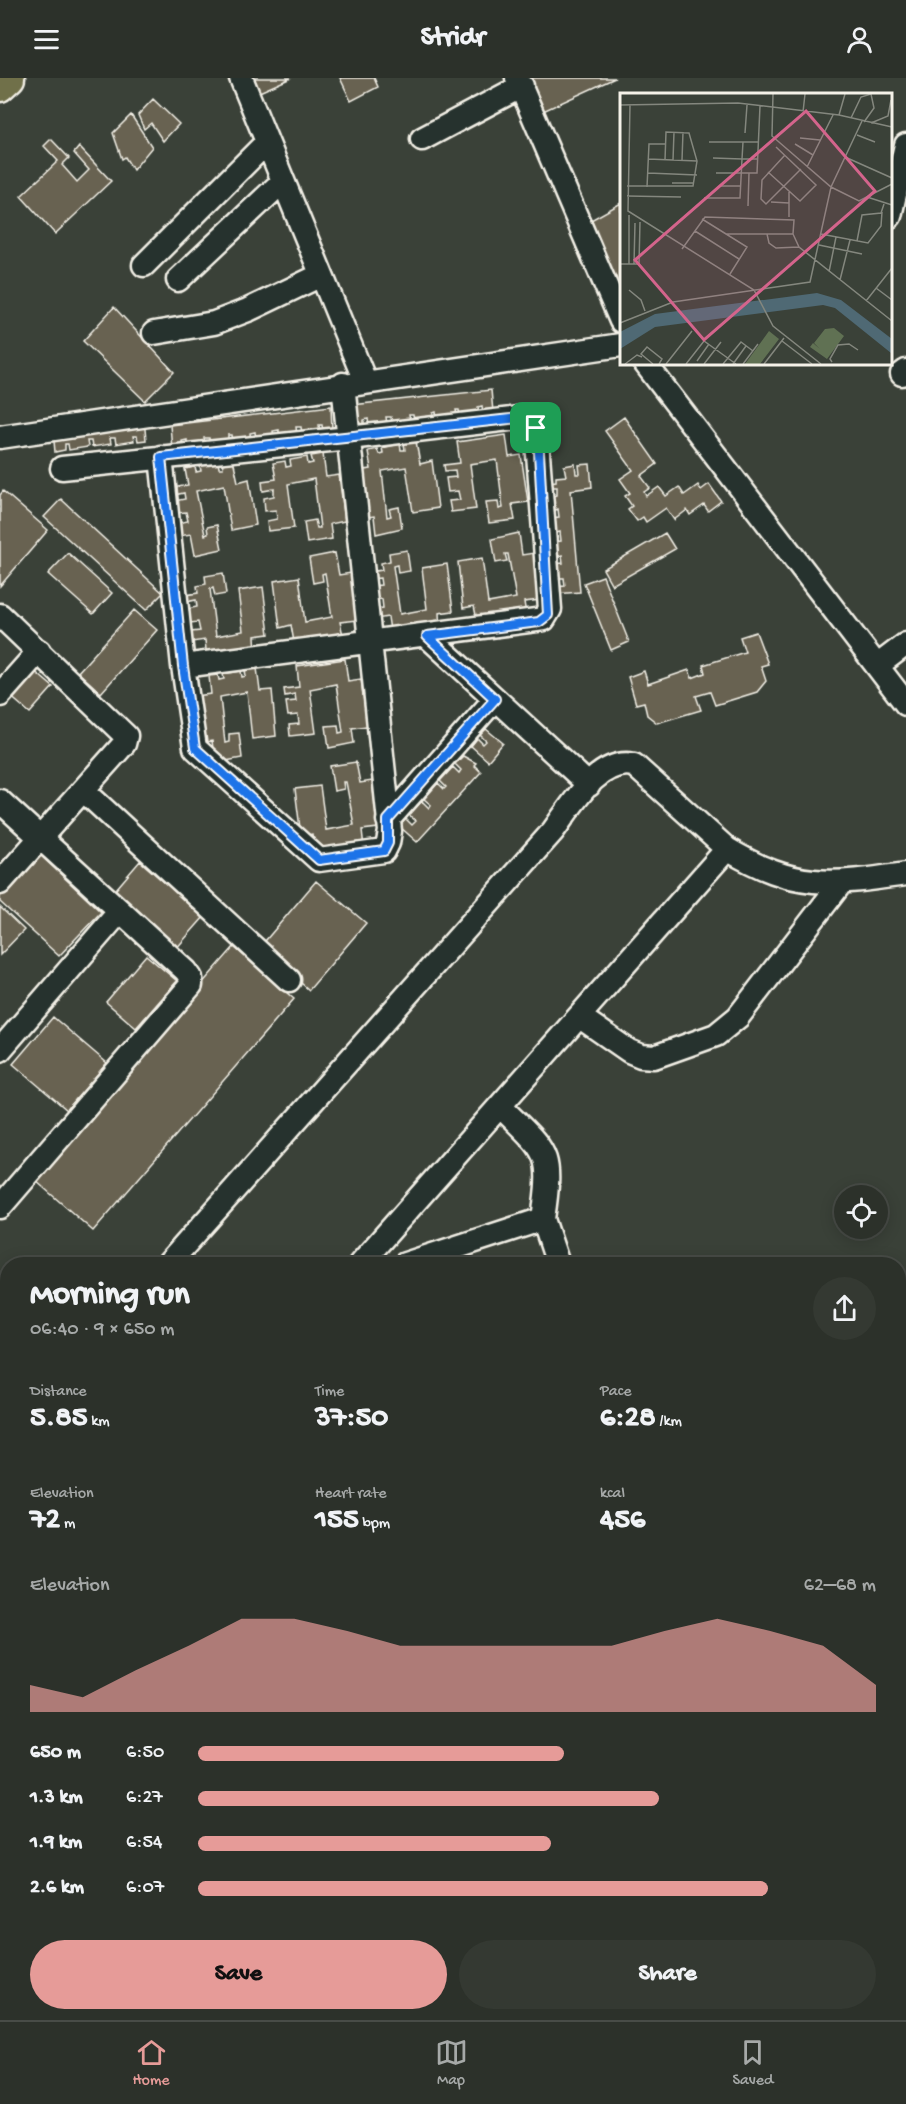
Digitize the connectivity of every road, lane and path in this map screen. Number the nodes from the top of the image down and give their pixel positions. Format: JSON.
{"nodes":[{"id":1,"x":10,"y":78,"type":"edge"},
{"id":2,"x":241,"y":78,"type":"edge"},
{"id":3,"x":519,"y":80,"type":"edge"},
{"id":4,"x":0,"y":87,"type":"edge"},
{"id":5,"x":422,"y":139,"type":"dead end"},
{"id":6,"x":267,"y":142,"type":"junction"},
{"id":7,"x":905,"y":156,"type":"edge"},
{"id":8,"x":283,"y":181,"type":"junction"},
{"id":9,"x":891,"y":212,"type":"edge"},
{"id":10,"x":144,"y":265,"type":"dead end"},
{"id":11,"x":321,"y":275,"type":"junction"},
{"id":12,"x":178,"y":280,"type":"dead end"},
{"id":13,"x":620,"y":319,"type":"edge"},
{"id":14,"x":154,"y":333,"type":"dead end"},
{"id":15,"x":620,"y":345,"type":"edge"},
{"id":16,"x":646,"y":364,"type":"edge"},
{"id":17,"x":354,"y":383,"type":"junction"},
{"id":18,"x":0,"y":436,"type":"edge"},
{"id":19,"x":349,"y":438,"type":"junction"},
{"id":20,"x":161,"y":457,"type":"junction"},
{"id":21,"x":62,"y":468,"type":"dead end"},
{"id":22,"x":0,"y":615,"type":"edge"},
{"id":23,"x":427,"y":636,"type":"junction"},
{"id":24,"x":369,"y":643,"type":"junction"},
{"id":25,"x":906,"y":644,"type":"edge"},
{"id":26,"x":39,"y":651,"type":"junction"},
{"id":27,"x":183,"y":666,"type":"junction"},
{"id":28,"x":877,"y":666,"type":"junction"},
{"id":29,"x":0,"y":695,"type":"edge"},
{"id":30,"x":495,"y":699,"type":"junction"},
{"id":31,"x":906,"y":704,"type":"edge"},
{"id":32,"x":589,"y":785,"type":"junction"},
{"id":33,"x":83,"y":790,"type":"junction"},
{"id":34,"x":0,"y":801,"type":"edge"},
{"id":35,"x":388,"y":820,"type":"junction"},
{"id":36,"x":40,"y":838,"type":"junction"},
{"id":37,"x":727,"y":849,"type":"junction"},
{"id":38,"x":906,"y":874,"type":"edge"},
{"id":39,"x":0,"y":882,"type":"edge"},
{"id":40,"x":841,"y":883,"type":"junction"},
{"id":41,"x":120,"y":911,"type":"junction"},
{"id":42,"x":289,"y":980,"type":"dead end"},
{"id":43,"x":580,"y":1017,"type":"junction"},
{"id":44,"x":0,"y":1050,"type":"edge"},
{"id":45,"x":500,"y":1106,"type":"junction"},
{"id":46,"x":0,"y":1207,"type":"edge"},
{"id":47,"x":543,"y":1219,"type":"junction"},
{"id":48,"x":174,"y":1257,"type":"edge"},
{"id":49,"x":366,"y":1257,"type":"edge"},
{"id":50,"x":426,"y":1257,"type":"edge"},
{"id":51,"x":556,"y":1257,"type":"edge"}],
"edges":[{"from":1,"to":4,"type":"main road"},
{"from":2,"to":6,"type":"street"},
{"from":3,"to":5,"type":"street"},
{"from":3,"to":13,"type":"street"},
{"from":6,"to":8,"type":"street"},
{"from":6,"to":10,"type":"street"},
{"from":7,"to":9,"type":"street"},
{"from":8,"to":11,"type":"street"},
{"from":8,"to":12,"type":"street"},
{"from":11,"to":14,"type":"street"},
{"from":11,"to":17,"type":"street"},
{"from":15,"to":17,"type":"street"},
{"from":16,"to":28,"type":"street"},
{"from":17,"to":18,"type":"street"},
{"from":17,"to":19,"type":"street"},
{"from":19,"to":20,"type":"street"},
{"from":19,"to":23,"type":"street"},
{"from":19,"to":24,"type":"street"},
{"from":20,"to":21,"type":"street"},
{"from":20,"to":27,"type":"street"},
{"from":22,"to":26,"type":"street"},
{"from":23,"to":24,"type":"street"},
{"from":23,"to":30,"type":"street"},
{"from":24,"to":27,"type":"street"},
{"from":24,"to":35,"type":"street"},
{"from":25,"to":28,"type":"street"},
{"from":26,"to":29,"type":"street"},
{"from":26,"to":33,"type":"street"},
{"from":27,"to":35,"type":"street"},
{"from":28,"to":31,"type":"street"},
{"from":30,"to":32,"type":"street"},
{"from":30,"to":35,"type":"street"},
{"from":32,"to":37,"type":"street"},
{"from":32,"to":48,"type":"street"},
{"from":33,"to":36,"type":"street"},
{"from":33,"to":42,"type":"street"},
{"from":34,"to":36,"type":"street"},
{"from":36,"to":39,"type":"street"},
{"from":36,"to":41,"type":"street"},
{"from":37,"to":40,"type":"street"},
{"from":37,"to":43,"type":"street"},
{"from":38,"to":40,"type":"street"},
{"from":40,"to":43,"type":"street"},
{"from":41,"to":44,"type":"street"},
{"from":41,"to":46,"type":"street"},
{"from":43,"to":45,"type":"street"},
{"from":45,"to":47,"type":"street"},
{"from":45,"to":49,"type":"street"},
{"from":47,"to":50,"type":"street"},
{"from":47,"to":51,"type":"street"}]}
